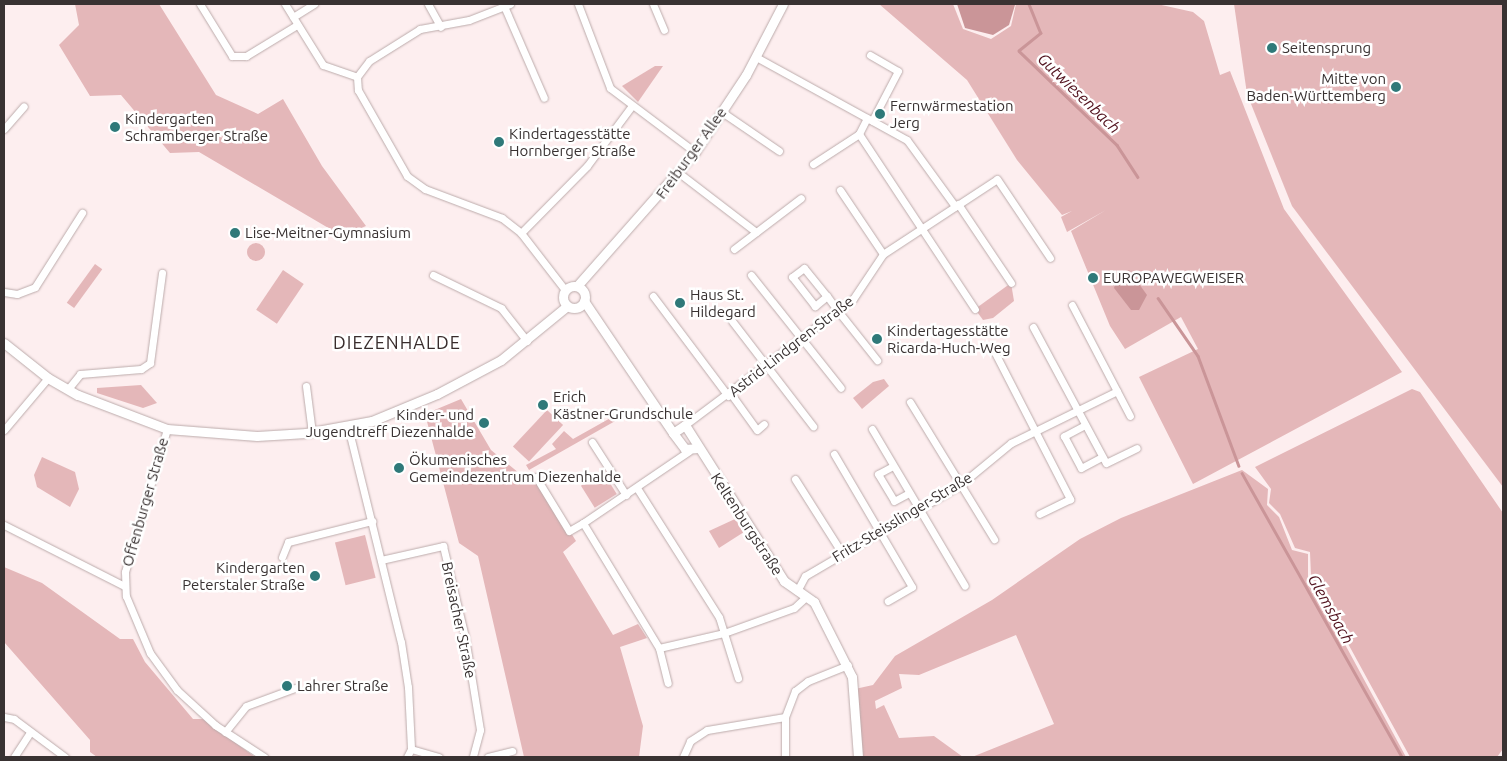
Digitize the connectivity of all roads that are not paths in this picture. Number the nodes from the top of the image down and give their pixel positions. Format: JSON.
{"nodes":[{"id":1,"x":200,"y":4,"type":"edge"},
{"id":2,"x":285,"y":4,"type":"edge"},
{"id":3,"x":314,"y":4,"type":"edge"},
{"id":4,"x":428,"y":4,"type":"edge"},
{"id":5,"x":578,"y":4,"type":"edge"},
{"id":6,"x":653,"y":4,"type":"edge"},
{"id":7,"x":783,"y":4,"type":"edge"},
{"id":8,"x":504,"y":5,"type":"edge"},
{"id":9,"x":293,"y":17,"type":"junction"},
{"id":10,"x":297,"y":25,"type":"junction"},
{"id":11,"x":441,"y":28,"type":"junction"},
{"id":12,"x":664,"y":30,"type":"dead end"},
{"id":13,"x":870,"y":55,"type":"dead end"},
{"id":14,"x":756,"y":57,"type":"junction"},
{"id":15,"x":357,"y":77,"type":"junction"},
{"id":16,"x":544,"y":98,"type":"dead end"},
{"id":17,"x":24,"y":106,"type":"dead end"},
{"id":18,"x":631,"y":107,"type":"junction"},
{"id":19,"x":722,"y":112,"type":"junction"},
{"id":20,"x":869,"y":119,"type":"junction"},
{"id":21,"x":4,"y":129,"type":"edge"},
{"id":22,"x":859,"y":134,"type":"junction"},
{"id":23,"x":779,"y":151,"type":"dead end"},
{"id":24,"x":695,"y":152,"type":"junction"},
{"id":25,"x":814,"y":164,"type":"dead end"},
{"id":26,"x":679,"y":173,"type":"junction"},
{"id":27,"x":840,"y":190,"type":"dead end"},
{"id":28,"x":801,"y":198,"type":"dead end"},
{"id":29,"x":957,"y":205,"type":"junction"},
{"id":30,"x":82,"y":213,"type":"dead end"},
{"id":31,"x":923,"y":228,"type":"junction"},
{"id":32,"x":756,"y":232,"type":"junction"},
{"id":33,"x":520,"y":233,"type":"junction"},
{"id":34,"x":734,"y":250,"type":"dead end"},
{"id":35,"x":883,"y":254,"type":"junction"},
{"id":36,"x":1050,"y":258,"type":"dead end"},
{"id":37,"x":162,"y":273,"type":"dead end"},
{"id":38,"x":433,"y":275,"type":"dead end"},
{"id":39,"x":751,"y":275,"type":"dead end"},
{"id":40,"x":1011,"y":283,"type":"dead end"},
{"id":41,"x":578,"y":286,"type":"junction"},
{"id":42,"x":565,"y":290,"type":"junction"},
{"id":43,"x":4,"y":292,"type":"edge"},
{"id":44,"x":653,"y":296,"type":"dead end"},
{"id":45,"x":827,"y":296,"type":"junction"},
{"id":46,"x":584,"y":301,"type":"junction"},
{"id":47,"x":1072,"y":305,"type":"dead end"},
{"id":48,"x":567,"y":306,"type":"junction"},
{"id":49,"x":975,"y":308,"type":"dead end"},
{"id":50,"x":838,"y":311,"type":"junction"},
{"id":51,"x":732,"y":321,"type":"dead end"},
{"id":52,"x":1033,"y":327,"type":"dead end"},
{"id":53,"x":802,"y":338,"type":"junction"},
{"id":54,"x":527,"y":341,"type":"junction"},
{"id":55,"x":4,"y":343,"type":"edge"},
{"id":56,"x":993,"y":349,"type":"dead end"},
{"id":57,"x":878,"y":360,"type":"dead end"},
{"id":58,"x":766,"y":367,"type":"junction"},
{"id":59,"x":48,"y":378,"type":"junction"},
{"id":60,"x":306,"y":386,"type":"dead end"},
{"id":61,"x":841,"y":388,"type":"dead end"},
{"id":62,"x":68,"y":389,"type":"junction"},
{"id":63,"x":1117,"y":391,"type":"junction"},
{"id":64,"x":730,"y":395,"type":"junction"},
{"id":65,"x":910,"y":402,"type":"dead end"},
{"id":66,"x":1077,"y":411,"type":"junction"},
{"id":67,"x":1130,"y":416,"type":"dead end"},
{"id":68,"x":764,"y":424,"type":"dead end"},
{"id":69,"x":685,"y":425,"type":"junction"},
{"id":70,"x":1085,"y":425,"type":"junction"},
{"id":71,"x":813,"y":426,"type":"dead end"},
{"id":72,"x":348,"y":427,"type":"junction"},
{"id":73,"x":167,"y":429,"type":"junction"},
{"id":74,"x":872,"y":429,"type":"dead end"},
{"id":75,"x":4,"y":430,"type":"edge"},
{"id":76,"x":1036,"y":432,"type":"junction"},
{"id":77,"x":312,"y":433,"type":"junction"},
{"id":78,"x":673,"y":433,"type":"junction"},
{"id":79,"x":592,"y":442,"type":"dead end"},
{"id":80,"x":1137,"y":448,"type":"dead end"},
{"id":81,"x":694,"y":449,"type":"junction"},
{"id":82,"x":834,"y":454,"type":"dead end"},
{"id":83,"x":1102,"y":457,"type":"junction"},
{"id":84,"x":893,"y":466,"type":"junction"},
{"id":85,"x":536,"y":477,"type":"dead end"},
{"id":86,"x":795,"y":478,"type":"dead end"},
{"id":87,"x":960,"y":485,"type":"junction"},
{"id":88,"x":637,"y":488,"type":"junction"},
{"id":89,"x":909,"y":493,"type":"junction"},
{"id":90,"x":626,"y":495,"type":"junction"},
{"id":91,"x":918,"y":508,"type":"junction"},
{"id":92,"x":1039,"y":514,"type":"dead end"},
{"id":93,"x":372,"y":522,"type":"junction"},
{"id":94,"x":582,"y":523,"type":"junction"},
{"id":95,"x":4,"y":525,"type":"edge"},
{"id":96,"x":879,"y":530,"type":"junction"},
{"id":97,"x":994,"y":539,"type":"dead end"},
{"id":98,"x":842,"y":553,"type":"junction"},
{"id":99,"x":282,"y":557,"type":"dead end"},
{"id":100,"x":381,"y":560,"type":"junction"},
{"id":101,"x":124,"y":586,"type":"junction"},
{"id":102,"x":964,"y":586,"type":"dead end"},
{"id":103,"x":797,"y":591,"type":"junction"},
{"id":104,"x":806,"y":597,"type":"junction"},
{"id":105,"x":888,"y":601,"type":"dead end"},
{"id":106,"x":724,"y":633,"type":"junction"},
{"id":107,"x":659,"y":648,"type":"junction"},
{"id":108,"x":848,"y":665,"type":"junction"},
{"id":109,"x":738,"y":678,"type":"dead end"},
{"id":110,"x":668,"y":683,"type":"dead end"},
{"id":111,"x":295,"y":688,"type":"dead end"},
{"id":112,"x":4,"y":717,"type":"edge"},
{"id":113,"x":784,"y":718,"type":"junction"},
{"id":114,"x":30,"y":732,"type":"junction"},
{"id":115,"x":225,"y":732,"type":"junction"},
{"id":116,"x":411,"y":749,"type":"junction"},
{"id":117,"x":512,"y":752,"type":"dead end"},
{"id":118,"x":474,"y":756,"type":"edge"},
{"id":119,"x":14,"y":757,"type":"edge"},
{"id":120,"x":65,"y":757,"type":"edge"},
{"id":121,"x":264,"y":757,"type":"edge"},
{"id":122,"x":407,"y":757,"type":"edge"},
{"id":123,"x":439,"y":757,"type":"edge"},
{"id":124,"x":488,"y":757,"type":"edge"},
{"id":125,"x":683,"y":757,"type":"edge"},
{"id":126,"x":785,"y":757,"type":"edge"},
{"id":127,"x":858,"y":757,"type":"edge"}],
"edges":[{"from":1,"to":10,"type":"street"},
{"from":2,"to":9,"type":"street"},
{"from":3,"to":9,"type":"street"},
{"from":4,"to":11,"type":"street"},
{"from":5,"to":18,"type":"street"},
{"from":6,"to":12,"type":"street"},
{"from":7,"to":14,"type":"street","name":"Freiburger Allee"},
{"from":8,"to":11,"type":"street"},
{"from":8,"to":16,"type":"street"},
{"from":9,"to":10,"type":"street"},
{"from":10,"to":15,"type":"street"},
{"from":11,"to":15,"type":"street"},
{"from":13,"to":20,"type":"street"},
{"from":14,"to":19,"type":"street","name":"Freiburger Allee"},
{"from":14,"to":20,"type":"street"},
{"from":15,"to":33,"type":"street"},
{"from":17,"to":21,"type":"street"},
{"from":18,"to":24,"type":"street"},
{"from":18,"to":33,"type":"street"},
{"from":19,"to":23,"type":"street"},
{"from":19,"to":24,"type":"street","name":"Freiburger Allee"},
{"from":20,"to":22,"type":"street"},
{"from":20,"to":29,"type":"street"},
{"from":22,"to":25,"type":"street"},
{"from":22,"to":31,"type":"street"},
{"from":24,"to":26,"type":"street","name":"Freiburger Allee"},
{"from":26,"to":32,"type":"street"},
{"from":26,"to":41,"type":"street","name":"Freiburger Allee"},
{"from":27,"to":35,"type":"street"},
{"from":28,"to":32,"type":"street"},
{"from":29,"to":31,"type":"street","name":"Astrid-Lindgren-Straße"},
{"from":29,"to":36,"type":"street","name":"Astrid-Lindgren-Straße"},
{"from":29,"to":40,"type":"street"},
{"from":30,"to":43,"type":"street"},
{"from":31,"to":35,"type":"street","name":"Astrid-Lindgren-Straße"},
{"from":31,"to":49,"type":"street"},
{"from":32,"to":34,"type":"street"},
{"from":33,"to":42,"type":"street"},
{"from":35,"to":50,"type":"street","name":"Astrid-Lindgren-Straße"},
{"from":37,"to":62,"type":"street"},
{"from":38,"to":54,"type":"street"},
{"from":39,"to":53,"type":"street"},
{"from":41,"to":42,"type":"street"},
{"from":41,"to":46,"type":"street"},
{"from":42,"to":48,"type":"street"},
{"from":44,"to":64,"type":"street"},
{"from":45,"to":45,"type":"street"},
{"from":45,"to":50,"type":"street"},
{"from":46,"to":48,"type":"street"},
{"from":46,"to":78,"type":"street","name":"Keltenburgstraße"},
{"from":47,"to":63,"type":"street"},
{"from":48,"to":54,"type":"street"},
{"from":50,"to":53,"type":"street","name":"Astrid-Lindgren-Straße"},
{"from":50,"to":57,"type":"street"},
{"from":51,"to":58,"type":"street"},
{"from":52,"to":66,"type":"street"},
{"from":53,"to":58,"type":"street","name":"Astrid-Lindgren-Straße"},
{"from":53,"to":61,"type":"street"},
{"from":54,"to":72,"type":"street"},
{"from":55,"to":59,"type":"street"},
{"from":56,"to":76,"type":"street"},
{"from":58,"to":64,"type":"street","name":"Astrid-Lindgren-Straße"},
{"from":58,"to":71,"type":"street"},
{"from":59,"to":62,"type":"street"},
{"from":59,"to":75,"type":"street"},
{"from":60,"to":77,"type":"street"},
{"from":62,"to":73,"type":"street"},
{"from":63,"to":66,"type":"street","name":"Fritz-Steisslinger-Straße"},
{"from":63,"to":67,"type":"street"},
{"from":64,"to":68,"type":"street"},
{"from":64,"to":69,"type":"street","name":"Astrid-Lindgren-Straße"},
{"from":65,"to":87,"type":"street"},
{"from":66,"to":70,"type":"street"},
{"from":66,"to":76,"type":"street","name":"Fritz-Steisslinger-Straße"},
{"from":69,"to":78,"type":"street"},
{"from":69,"to":81,"type":"street","name":"Keltenburgstraße"},
{"from":70,"to":83,"type":"street"},
{"from":70,"to":83,"type":"street"},
{"from":72,"to":77,"type":"street"},
{"from":72,"to":93,"type":"street"},
{"from":73,"to":77,"type":"street"},
{"from":73,"to":101,"type":"street","name":"Offenburger Straße"},
{"from":74,"to":84,"type":"street"},
{"from":76,"to":87,"type":"street","name":"Fritz-Steisslinger-Straße"},
{"from":76,"to":92,"type":"street"},
{"from":78,"to":81,"type":"street","name":"Keltenburgstraße"},
{"from":79,"to":90,"type":"street"},
{"from":80,"to":83,"type":"street"},
{"from":81,"to":88,"type":"street"},
{"from":81,"to":103,"type":"street","name":"Keltenburgstraße"},
{"from":82,"to":96,"type":"street"},
{"from":84,"to":89,"type":"street"},
{"from":84,"to":89,"type":"street"},
{"from":85,"to":94,"type":"street"},
{"from":86,"to":98,"type":"street"},
{"from":87,"to":91,"type":"street","name":"Fritz-Steisslinger-Straße"},
{"from":87,"to":97,"type":"street"},
{"from":88,"to":90,"type":"street"},
{"from":88,"to":106,"type":"street"},
{"from":89,"to":91,"type":"street"},
{"from":90,"to":94,"type":"street"},
{"from":91,"to":96,"type":"street","name":"Fritz-Steisslinger-Straße"},
{"from":91,"to":102,"type":"street"},
{"from":93,"to":99,"type":"street"},
{"from":93,"to":100,"type":"street"},
{"from":94,"to":107,"type":"street"},
{"from":95,"to":101,"type":"street"},
{"from":96,"to":98,"type":"street","name":"Fritz-Steisslinger-Straße"},
{"from":96,"to":105,"type":"street"},
{"from":98,"to":103,"type":"street","name":"Fritz-Steisslinger-Straße"},
{"from":100,"to":116,"type":"street"},
{"from":100,"to":118,"type":"street","name":"Breisacher Straße"},
{"from":101,"to":115,"type":"street","name":"Offenburger Straße"},
{"from":103,"to":104,"type":"street","name":"Keltenburgstraße"},
{"from":104,"to":106,"type":"street"},
{"from":104,"to":108,"type":"street","name":"Keltenburgstraße"},
{"from":106,"to":107,"type":"street"},
{"from":106,"to":109,"type":"street"},
{"from":107,"to":110,"type":"street"},
{"from":108,"to":113,"type":"street"},
{"from":108,"to":127,"type":"street","name":"Keltenburgstraße"},
{"from":111,"to":115,"type":"street"},
{"from":112,"to":114,"type":"street"},
{"from":113,"to":125,"type":"street"},
{"from":113,"to":126,"type":"street"},
{"from":114,"to":119,"type":"street"},
{"from":114,"to":120,"type":"street"},
{"from":115,"to":121,"type":"street","name":"Offenburger Straße"},
{"from":116,"to":122,"type":"street"},
{"from":116,"to":123,"type":"street"},
{"from":117,"to":124,"type":"street","name":"Breisacher Straße"},
{"from":118,"to":124,"type":"street","name":"Breisacher Straße"}]}
